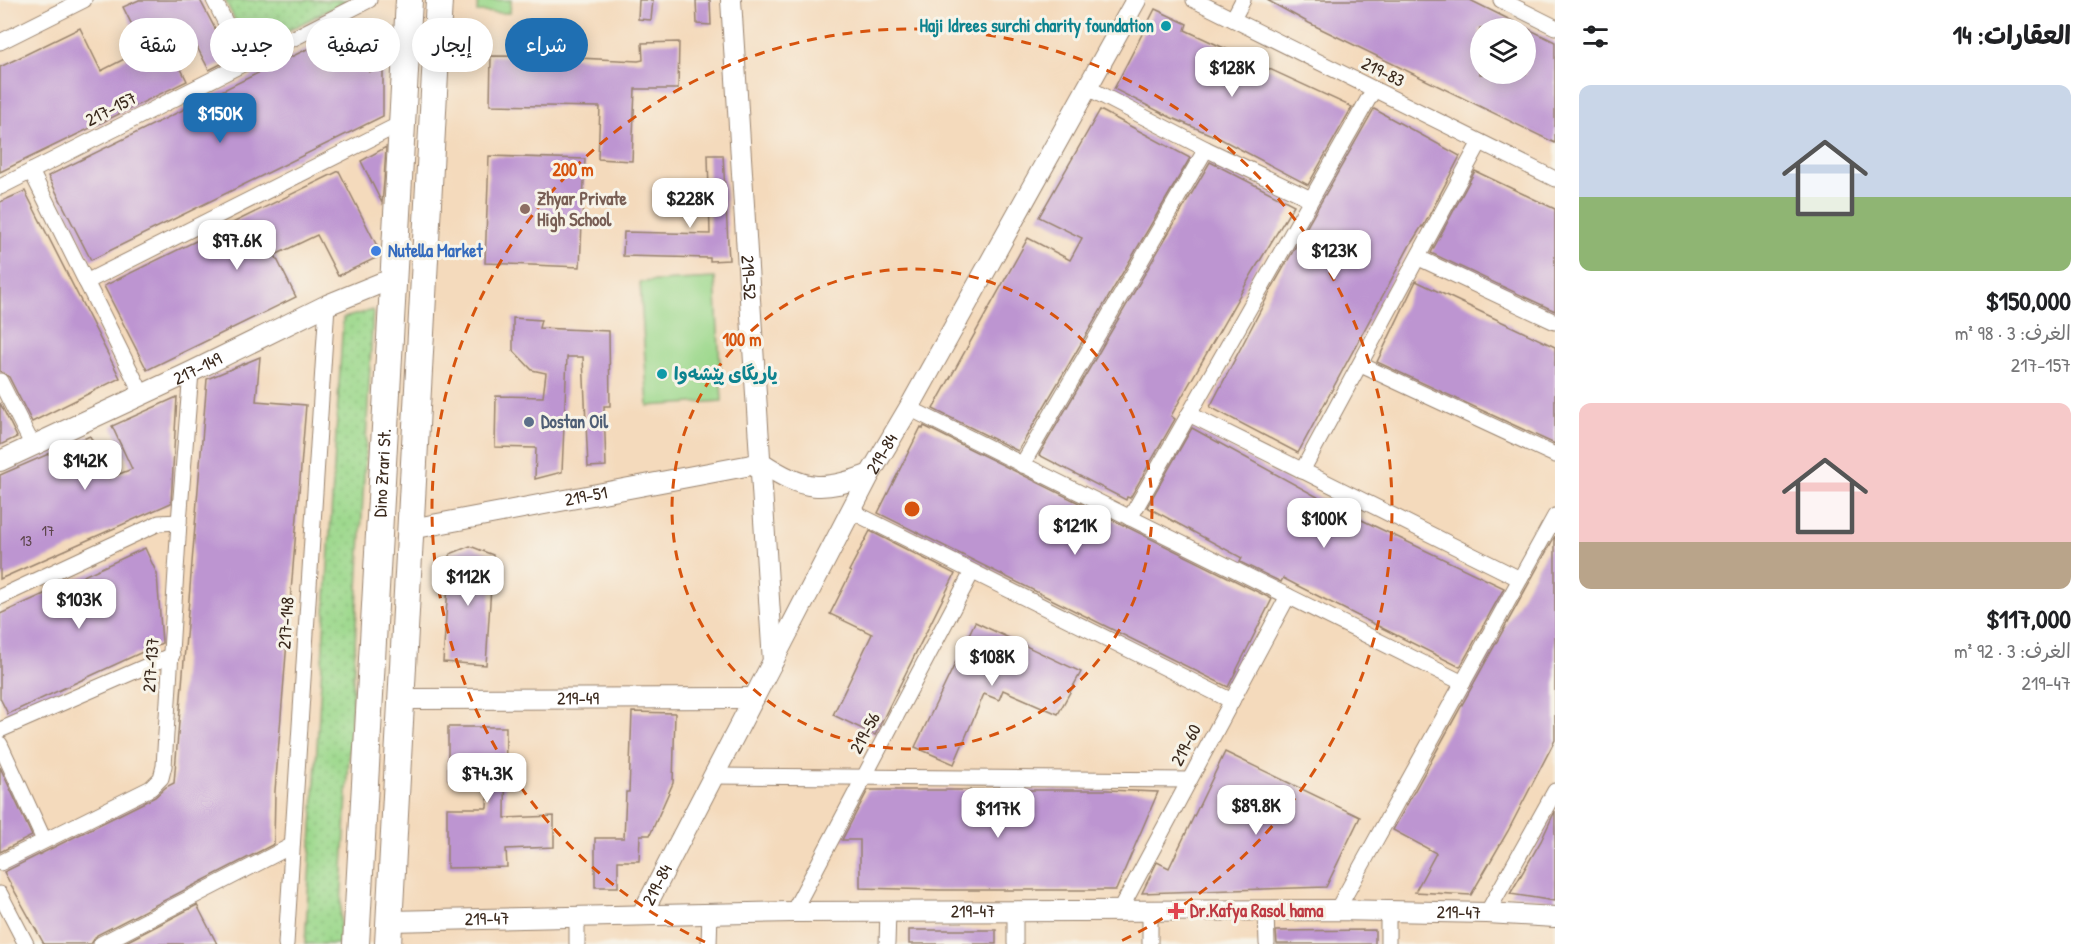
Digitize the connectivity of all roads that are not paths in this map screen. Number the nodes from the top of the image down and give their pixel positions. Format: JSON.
{"nodes":[{"id":1,"x":84,"y":0,"type":"edge"},
{"id":2,"x":214,"y":0,"type":"edge"},
{"id":3,"x":369,"y":0,"type":"edge"},
{"id":4,"x":409,"y":0,"type":"edge"},
{"id":5,"x":439,"y":0,"type":"edge"},
{"id":6,"x":731,"y":0,"type":"edge"},
{"id":7,"x":1136,"y":0,"type":"edge"},
{"id":8,"x":1194,"y":0,"type":"edge"},
{"id":9,"x":1243,"y":0,"type":"edge"},
{"id":10,"x":1501,"y":0,"type":"edge"},
{"id":11,"x":223,"y":18,"type":"edge"},
{"id":12,"x":1233,"y":19,"type":"junction"},
{"id":13,"x":1555,"y":27,"type":"edge"},
{"id":14,"x":294,"y":38,"type":"edge"},
{"id":15,"x":0,"y":42,"type":"edge"},
{"id":16,"x":228,"y":72,"type":"edge"},
{"id":17,"x":1088,"y":88,"type":"junction"},
{"id":18,"x":1374,"y":89,"type":"junction"},
{"id":19,"x":402,"y":126,"type":"junction"},
{"id":20,"x":1480,"y":142,"type":"junction"},
{"id":21,"x":1206,"y":149,"type":"junction"},
{"id":22,"x":31,"y":171,"type":"junction"},
{"id":23,"x":1555,"y":179,"type":"edge"},
{"id":24,"x":0,"y":187,"type":"edge"},
{"id":25,"x":1311,"y":199,"type":"junction"},
{"id":26,"x":1419,"y":258,"type":"junction"},
{"id":27,"x":394,"y":281,"type":"junction"},
{"id":28,"x":86,"y":282,"type":"junction"},
{"id":29,"x":327,"y":305,"type":"junction"},
{"id":30,"x":1555,"y":322,"type":"edge"},
{"id":31,"x":1360,"y":365,"type":"junction"},
{"id":32,"x":190,"y":372,"type":"junction"},
{"id":33,"x":0,"y":381,"type":"edge"},
{"id":34,"x":142,"y":394,"type":"junction"},
{"id":35,"x":909,"y":408,"type":"junction"},
{"id":36,"x":1189,"y":414,"type":"junction"},
{"id":37,"x":33,"y":446,"type":"junction"},
{"id":38,"x":1555,"y":455,"type":"edge"},
{"id":39,"x":0,"y":461,"type":"edge"},
{"id":40,"x":762,"y":463,"type":"junction"},
{"id":41,"x":1022,"y":465,"type":"junction"},
{"id":42,"x":1302,"y":471,"type":"junction"},
{"id":43,"x":870,"y":474,"type":"junction"},
{"id":44,"x":851,"y":511,"type":"junction"},
{"id":45,"x":1555,"y":516,"type":"edge"},
{"id":46,"x":1130,"y":518,"type":"junction"},
{"id":47,"x":179,"y":522,"type":"junction"},
{"id":48,"x":411,"y":529,"type":"junction"},
{"id":49,"x":972,"y":572,"type":"junction"},
{"id":50,"x":1520,"y":579,"type":"junction"},
{"id":51,"x":1288,"y":596,"type":"junction"},
{"id":52,"x":0,"y":597,"type":"edge"},
{"id":53,"x":172,"y":655,"type":"junction"},
{"id":54,"x":773,"y":662,"type":"junction"},
{"id":55,"x":1463,"y":683,"type":"junction"},
{"id":56,"x":754,"y":698,"type":"junction"},
{"id":57,"x":402,"y":699,"type":"junction"},
{"id":58,"x":1232,"y":701,"type":"junction"},
{"id":59,"x":0,"y":730,"type":"edge"},
{"id":60,"x":0,"y":744,"type":"edge"},
{"id":61,"x":714,"y":776,"type":"junction"},
{"id":62,"x":864,"y":777,"type":"junction"},
{"id":63,"x":1190,"y":780,"type":"junction"},
{"id":64,"x":1555,"y":791,"type":"edge"},
{"id":65,"x":44,"y":840,"type":"junction"},
{"id":66,"x":291,"y":846,"type":"junction"},
{"id":67,"x":0,"y":863,"type":"edge"},
{"id":68,"x":0,"y":894,"type":"edge"},
{"id":69,"x":1337,"y":910,"type":"junction"},
{"id":70,"x":1266,"y":911,"type":"junction"},
{"id":71,"x":1388,"y":911,"type":"junction"},
{"id":72,"x":710,"y":912,"type":"junction"},
{"id":73,"x":793,"y":912,"type":"junction"},
{"id":74,"x":888,"y":912,"type":"junction"},
{"id":75,"x":1015,"y":912,"type":"junction"},
{"id":76,"x":1119,"y":912,"type":"junction"},
{"id":77,"x":1150,"y":912,"type":"junction"},
{"id":78,"x":1487,"y":913,"type":"junction"},
{"id":79,"x":642,"y":914,"type":"junction"},
{"id":80,"x":577,"y":917,"type":"junction"},
{"id":81,"x":1555,"y":917,"type":"edge"},
{"id":82,"x":389,"y":933,"type":"edge"},
{"id":83,"x":26,"y":944,"type":"edge"},
{"id":84,"x":101,"y":944,"type":"edge"},
{"id":85,"x":286,"y":944,"type":"edge"},
{"id":86,"x":356,"y":944,"type":"edge"},
{"id":87,"x":577,"y":944,"type":"edge"},
{"id":88,"x":709,"y":944,"type":"edge"},
{"id":89,"x":887,"y":944,"type":"edge"},
{"id":90,"x":1015,"y":944,"type":"edge"},
{"id":91,"x":1150,"y":944,"type":"edge"},
{"id":92,"x":1267,"y":944,"type":"edge"},
{"id":93,"x":1388,"y":944,"type":"edge"}],
"edges":[{"from":1,"to":15,"type":"street"},
{"from":2,"to":11,"type":"street"},
{"from":3,"to":14,"type":"street","name":"217-157"},
{"from":4,"to":19,"type":"main road","name":"Dino Zrari St."},
{"from":5,"to":48,"type":"main road","name":"Dino Zrari St."},
{"from":6,"to":40,"type":"street","name":"219-52"},
{"from":7,"to":17,"type":"street","name":"219-84"},
{"from":8,"to":12,"type":"street","name":"219-83"},
{"from":9,"to":12,"type":"street"},
{"from":10,"to":13,"type":"street"},
{"from":12,"to":18,"type":"street","name":"219-83"},
{"from":16,"to":22,"type":"street","name":"217-157"},
{"from":17,"to":21,"type":"street"},
{"from":17,"to":35,"type":"street","name":"219-84"},
{"from":18,"to":20,"type":"street","name":"219-83"},
{"from":18,"to":25,"type":"street"},
{"from":19,"to":27,"type":"main road","name":"Dino Zrari St."},
{"from":19,"to":28,"type":"street"},
{"from":20,"to":23,"type":"street","name":"219-83"},
{"from":20,"to":26,"type":"street"},
{"from":21,"to":25,"type":"street"},
{"from":21,"to":41,"type":"street"},
{"from":22,"to":24,"type":"street","name":"217-157"},
{"from":22,"to":28,"type":"street"},
{"from":25,"to":36,"type":"street"},
{"from":26,"to":30,"type":"street"},
{"from":26,"to":31,"type":"street"},
{"from":27,"to":29,"type":"street","name":"217-149"},
{"from":27,"to":86,"type":"main road","name":"Dino Zrari St."},
{"from":28,"to":34,"type":"street"},
{"from":29,"to":32,"type":"street","name":"217-149"},
{"from":29,"to":66,"type":"street","name":"217-148"},
{"from":31,"to":38,"type":"street"},
{"from":31,"to":42,"type":"street"},
{"from":32,"to":34,"type":"street","name":"217-149"},
{"from":32,"to":47,"type":"street","name":"217-137"},
{"from":33,"to":37,"type":"street"},
{"from":34,"to":37,"type":"street","name":"217-149"},
{"from":35,"to":41,"type":"street"},
{"from":35,"to":43,"type":"street","name":"219-84"},
{"from":36,"to":42,"type":"street"},
{"from":36,"to":46,"type":"street"},
{"from":37,"to":39,"type":"street","name":"217-149"},
{"from":40,"to":43,"type":"street"},
{"from":40,"to":48,"type":"street","name":"219-51"},
{"from":40,"to":54,"type":"street","name":"219-52"},
{"from":41,"to":46,"type":"street"},
{"from":42,"to":50,"type":"street"},
{"from":43,"to":44,"type":"street","name":"219-84"},
{"from":44,"to":49,"type":"street"},
{"from":44,"to":54,"type":"street","name":"219-84"},
{"from":45,"to":50,"type":"street"},
{"from":46,"to":51,"type":"street"},
{"from":47,"to":52,"type":"street"},
{"from":47,"to":53,"type":"street","name":"217-137"},
{"from":48,"to":57,"type":"main road","name":"Dino Zrari St."},
{"from":49,"to":58,"type":"street"},
{"from":49,"to":62,"type":"street","name":"219-56"},
{"from":50,"to":55,"type":"street"},
{"from":51,"to":55,"type":"street"},
{"from":51,"to":58,"type":"street","name":"219-60"},
{"from":53,"to":59,"type":"street"},
{"from":53,"to":65,"type":"street","name":"217-137"},
{"from":54,"to":56,"type":"street","name":"219-84"},
{"from":55,"to":69,"type":"street"},
{"from":56,"to":57,"type":"street","name":"219-49"},
{"from":56,"to":61,"type":"street","name":"219-84"},
{"from":57,"to":82,"type":"main road","name":"Dino Zrari St."},
{"from":58,"to":63,"type":"street","name":"219-60"},
{"from":60,"to":65,"type":"street"},
{"from":61,"to":62,"type":"street"},
{"from":61,"to":79,"type":"street","name":"219-84"},
{"from":62,"to":63,"type":"street"},
{"from":62,"to":73,"type":"street","name":"219-56"},
{"from":63,"to":76,"type":"street","name":"219-60"},
{"from":64,"to":78,"type":"street"},
{"from":65,"to":67,"type":"street","name":"217-137"},
{"from":66,"to":84,"type":"street"},
{"from":66,"to":85,"type":"street","name":"217-148"},
{"from":68,"to":83,"type":"street"},
{"from":69,"to":70,"type":"street","name":"219-47"},
{"from":69,"to":71,"type":"street","name":"219-47"},
{"from":70,"to":77,"type":"street","name":"219-47"},
{"from":70,"to":92,"type":"street"},
{"from":71,"to":78,"type":"street","name":"219-47"},
{"from":71,"to":93,"type":"street"},
{"from":72,"to":73,"type":"street","name":"219-47"},
{"from":72,"to":79,"type":"street","name":"219-47"},
{"from":72,"to":88,"type":"street"},
{"from":73,"to":74,"type":"street","name":"219-47"},
{"from":74,"to":75,"type":"street","name":"219-47"},
{"from":74,"to":89,"type":"street"},
{"from":75,"to":76,"type":"street","name":"219-47"},
{"from":75,"to":90,"type":"street"},
{"from":76,"to":77,"type":"street","name":"219-47"},
{"from":77,"to":91,"type":"street"},
{"from":78,"to":81,"type":"street","name":"219-47"},
{"from":79,"to":80,"type":"street","name":"219-47"},
{"from":80,"to":82,"type":"street","name":"219-47"},
{"from":80,"to":87,"type":"street"}]}
